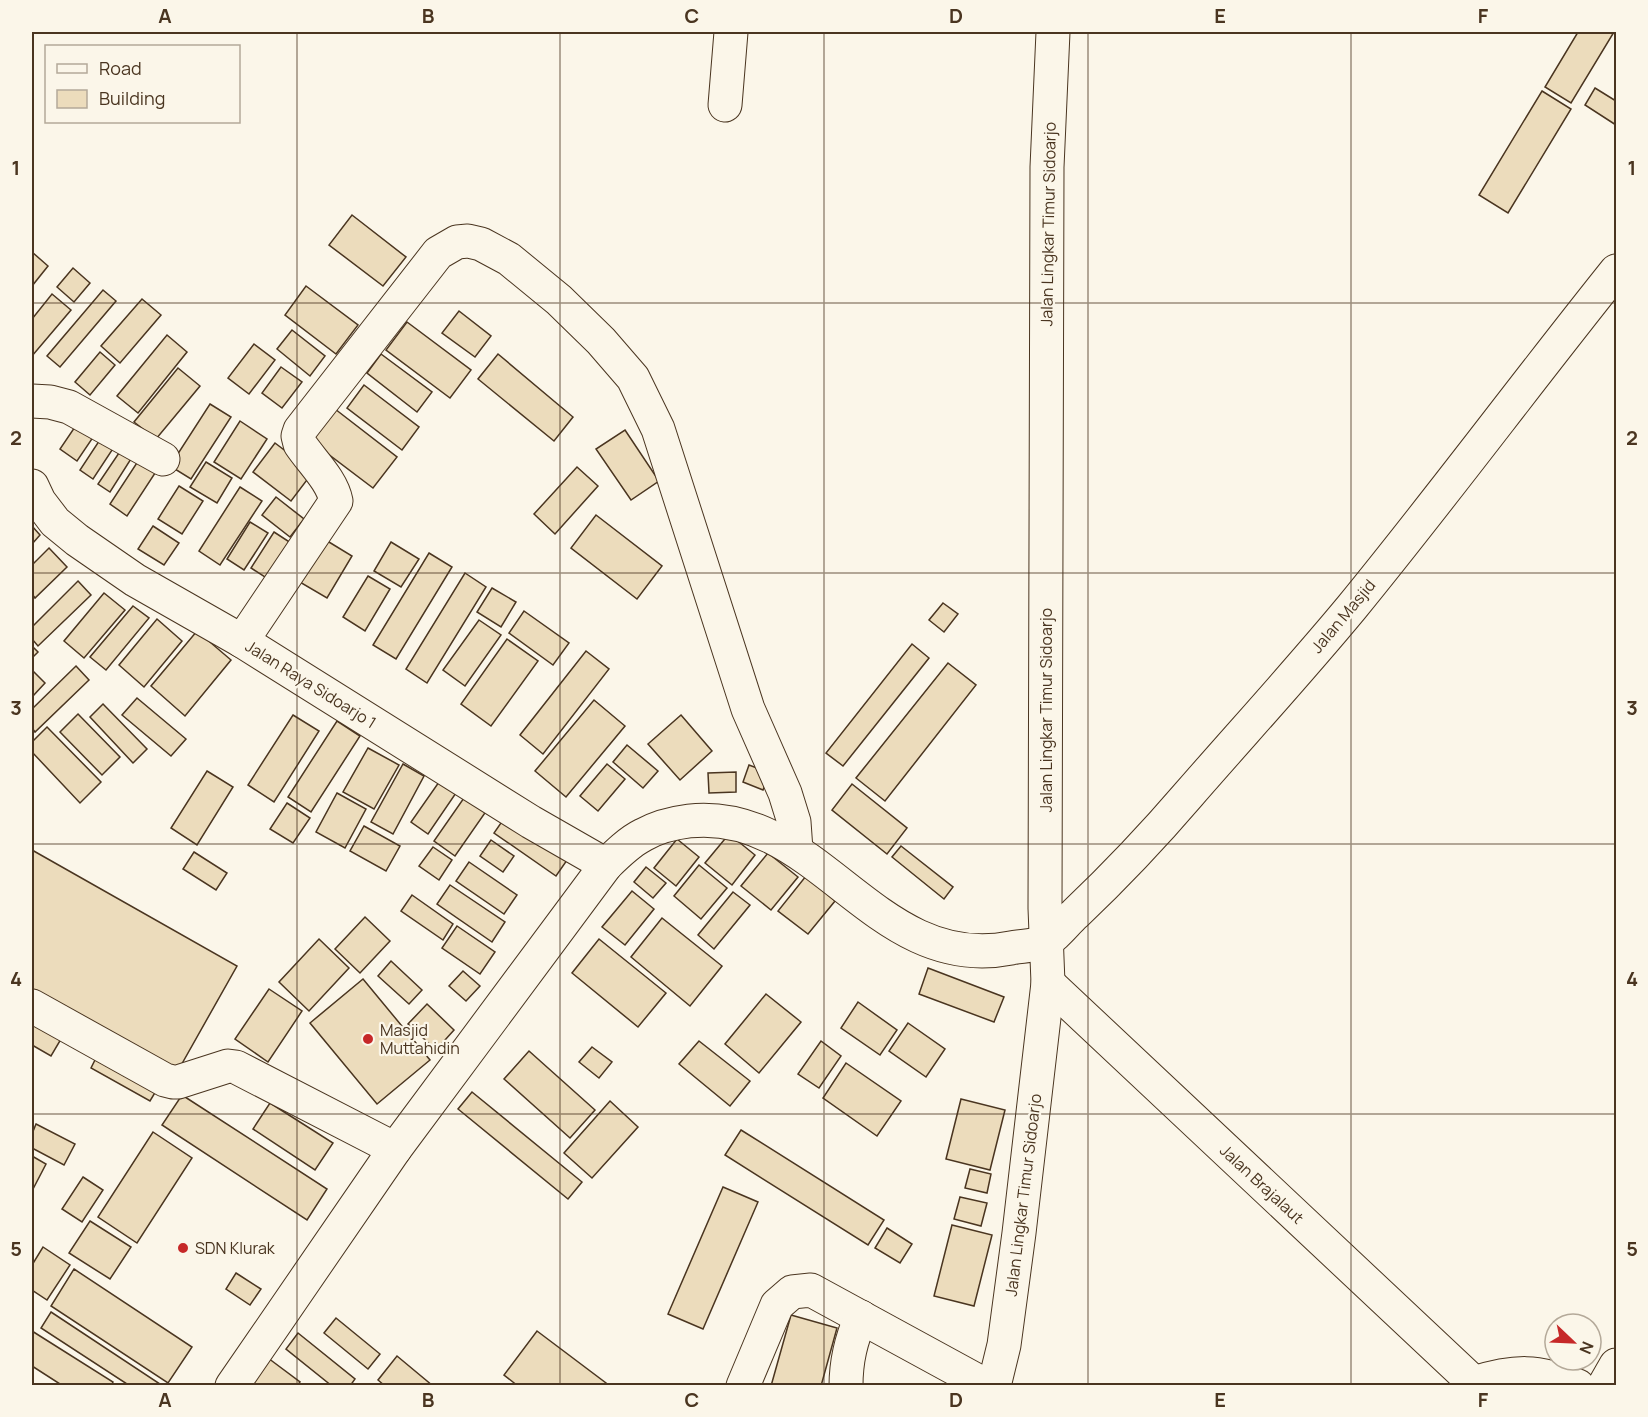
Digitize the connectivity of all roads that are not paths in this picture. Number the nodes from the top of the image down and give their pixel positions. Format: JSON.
{"nodes":[{"id":1,"x":731,"y":32,"type":"edge"},
{"id":2,"x":1053,"y":32,"type":"edge"},
{"id":3,"x":725,"y":105,"type":"dead end"},
{"id":4,"x":1617,"y":271,"type":"edge"},
{"id":5,"x":32,"y":401,"type":"edge"},
{"id":6,"x":163,"y":459,"type":"dead end"},
{"id":7,"x":32,"y":486,"type":"edge"},
{"id":8,"x":242,"y":641,"type":"junction"},
{"id":9,"x":796,"y":850,"type":"junction"},
{"id":10,"x":606,"y":865,"type":"junction"},
{"id":11,"x":1046,"y":941,"type":"junction"},
{"id":12,"x":1048,"y":983,"type":"junction"},
{"id":13,"x":32,"y":1006,"type":"edge"},
{"id":14,"x":395,"y":1149,"type":"junction"},
{"id":15,"x":861,"y":1317,"type":"junction"},
{"id":16,"x":1617,"y":1365,"type":"edge"},
{"id":17,"x":1474,"y":1384,"type":"edge"},
{"id":18,"x":232,"y":1386,"type":"edge"},
{"id":19,"x":743,"y":1386,"type":"edge"},
{"id":20,"x":846,"y":1386,"type":"edge"},
{"id":21,"x":987,"y":1386,"type":"edge"},
{"id":22,"x":994,"y":1386,"type":"edge"},
{"id":23,"x":1578,"y":1386,"type":"edge"},
{"id":24,"x":1604,"y":1386,"type":"edge"}],
"edges":[{"from":1,"to":3,"type":"street"},
{"from":2,"to":11,"type":"street","name":"Jalan Lingkar Timur Sidoarjo"},
{"from":4,"to":11,"type":"street","name":"Jalan Masjid"},
{"from":5,"to":6,"type":"street"},
{"from":7,"to":8,"type":"street","name":"Jalan Raya Sidoarjo 1"},
{"from":8,"to":9,"type":"street"},
{"from":8,"to":10,"type":"street","name":"Jalan Raya Sidoarjo 1"},
{"from":9,"to":10,"type":"street"},
{"from":9,"to":11,"type":"street"},
{"from":10,"to":14,"type":"street"},
{"from":11,"to":12,"type":"street","name":"Jalan Lingkar Timur Sidoarjo"},
{"from":12,"to":17,"type":"street","name":"Jalan Brajalaut"},
{"from":12,"to":22,"type":"street","name":"Jalan Lingkar Timur Sidoarjo"},
{"from":13,"to":14,"type":"street"},
{"from":14,"to":18,"type":"street"},
{"from":15,"to":19,"type":"street"},
{"from":15,"to":20,"type":"street"},
{"from":15,"to":21,"type":"street"},
{"from":16,"to":24,"type":"street"},
{"from":17,"to":23,"type":"street"}]}
